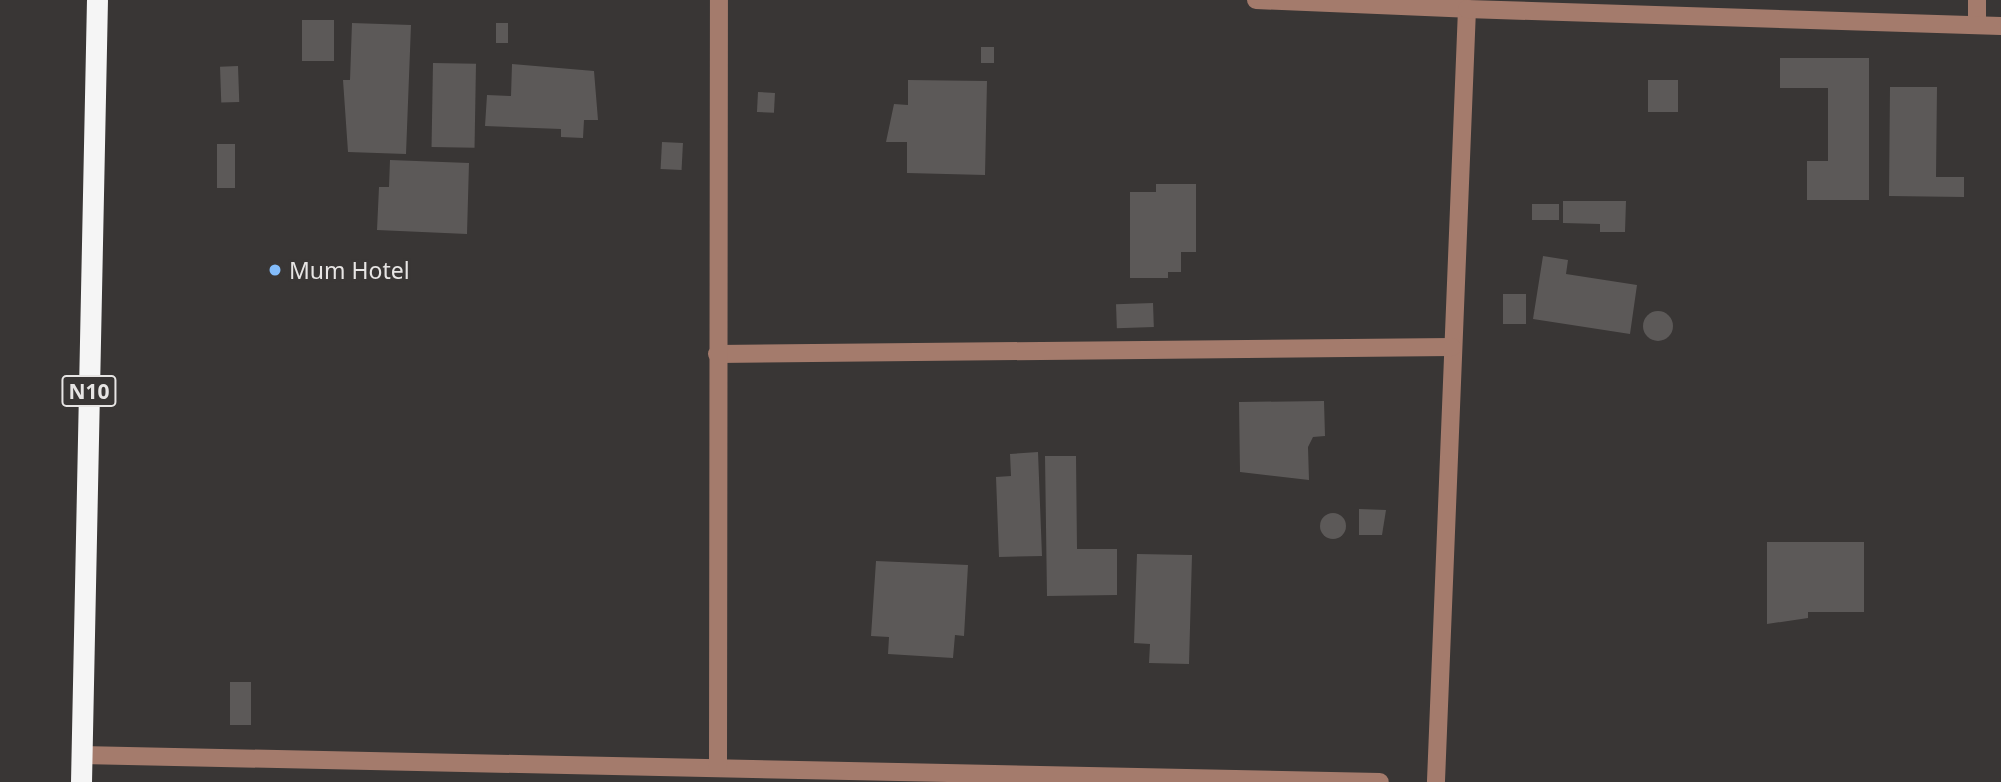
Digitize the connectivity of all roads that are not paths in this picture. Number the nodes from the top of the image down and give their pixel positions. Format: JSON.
{"nodes":[{"id":1,"x":97,"y":0,"type":"edge"},
{"id":2,"x":719,"y":0,"type":"edge"},
{"id":3,"x":1256,"y":0,"type":"edge"},
{"id":4,"x":1977,"y":0,"type":"edge"},
{"id":5,"x":1640,"y":7,"type":"edge"},
{"id":6,"x":1467,"y":9,"type":"junction"},
{"id":7,"x":1977,"y":24,"type":"junction"},
{"id":8,"x":2001,"y":26,"type":"edge"},
{"id":9,"x":1452,"y":347,"type":"junction"},
{"id":10,"x":717,"y":354,"type":"junction"},
{"id":11,"x":81,"y":755,"type":"junction"},
{"id":12,"x":718,"y":768,"type":"junction"},
{"id":13,"x":1081,"y":779,"type":"edge"},
{"id":14,"x":81,"y":782,"type":"edge"},
{"id":15,"x":1380,"y":782,"type":"edge"},
{"id":16,"x":1436,"y":782,"type":"edge"}],
"edges":[{"from":1,"to":11,"type":"highway","number":"N10"},
{"from":2,"to":10,"type":"street"},
{"from":3,"to":6,"type":"street"},
{"from":4,"to":7,"type":"street"},
{"from":5,"to":6,"type":"street"},
{"from":5,"to":7,"type":"street"},
{"from":6,"to":9,"type":"street"},
{"from":7,"to":8,"type":"street"},
{"from":9,"to":10,"type":"street"},
{"from":9,"to":16,"type":"street"},
{"from":10,"to":12,"type":"street"},
{"from":11,"to":12,"type":"street"},
{"from":11,"to":14,"type":"highway","number":"N10"},
{"from":12,"to":13,"type":"street"},
{"from":13,"to":15,"type":"street"}]}
